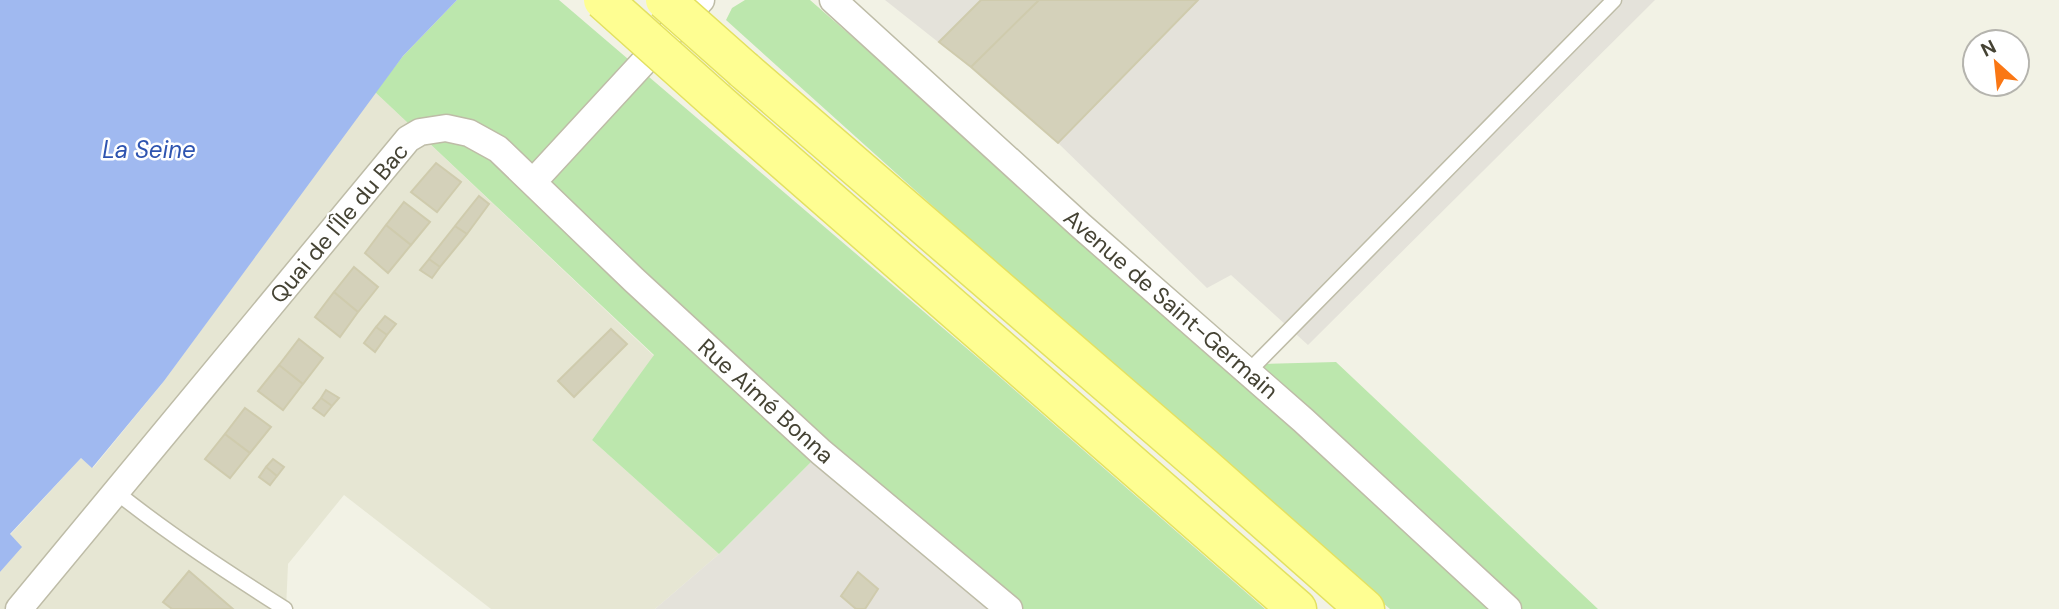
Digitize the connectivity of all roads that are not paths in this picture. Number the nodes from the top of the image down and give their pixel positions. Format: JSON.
{"nodes":[{"id":1,"x":603,"y":0,"type":"edge"},
{"id":2,"x":665,"y":0,"type":"edge"},
{"id":3,"x":701,"y":0,"type":"edge"},
{"id":4,"x":833,"y":0,"type":"edge"},
{"id":5,"x":1615,"y":0,"type":"edge"},
{"id":6,"x":533,"y":182,"type":"junction"},
{"id":7,"x":1248,"y":372,"type":"junction"},
{"id":8,"x":116,"y":492,"type":"junction"},
{"id":9,"x":19,"y":609,"type":"edge"},
{"id":10,"x":285,"y":609,"type":"edge"},
{"id":11,"x":1009,"y":609,"type":"edge"},
{"id":12,"x":1297,"y":609,"type":"edge"},
{"id":13,"x":1365,"y":609,"type":"edge"},
{"id":14,"x":1508,"y":609,"type":"edge"}],
"edges":[{"from":1,"to":12,"type":"main road","bridge":true},
{"from":2,"to":13,"type":"main road","bridge":true},
{"from":3,"to":6,"type":"street"},
{"from":4,"to":7,"type":"street","name":"Avenue de Saint-Germain"},
{"from":5,"to":7,"type":"lane"},
{"from":6,"to":8,"type":"street","name":"Quai de l'Île du Bac"},
{"from":6,"to":11,"type":"street","name":"Rue Aimé Bonna"},
{"from":7,"to":14,"type":"street","name":"Avenue de Saint-Germain"},
{"from":8,"to":9,"type":"street","name":"Quai de l'Île du Bac"},
{"from":8,"to":10,"type":"lane"}]}
